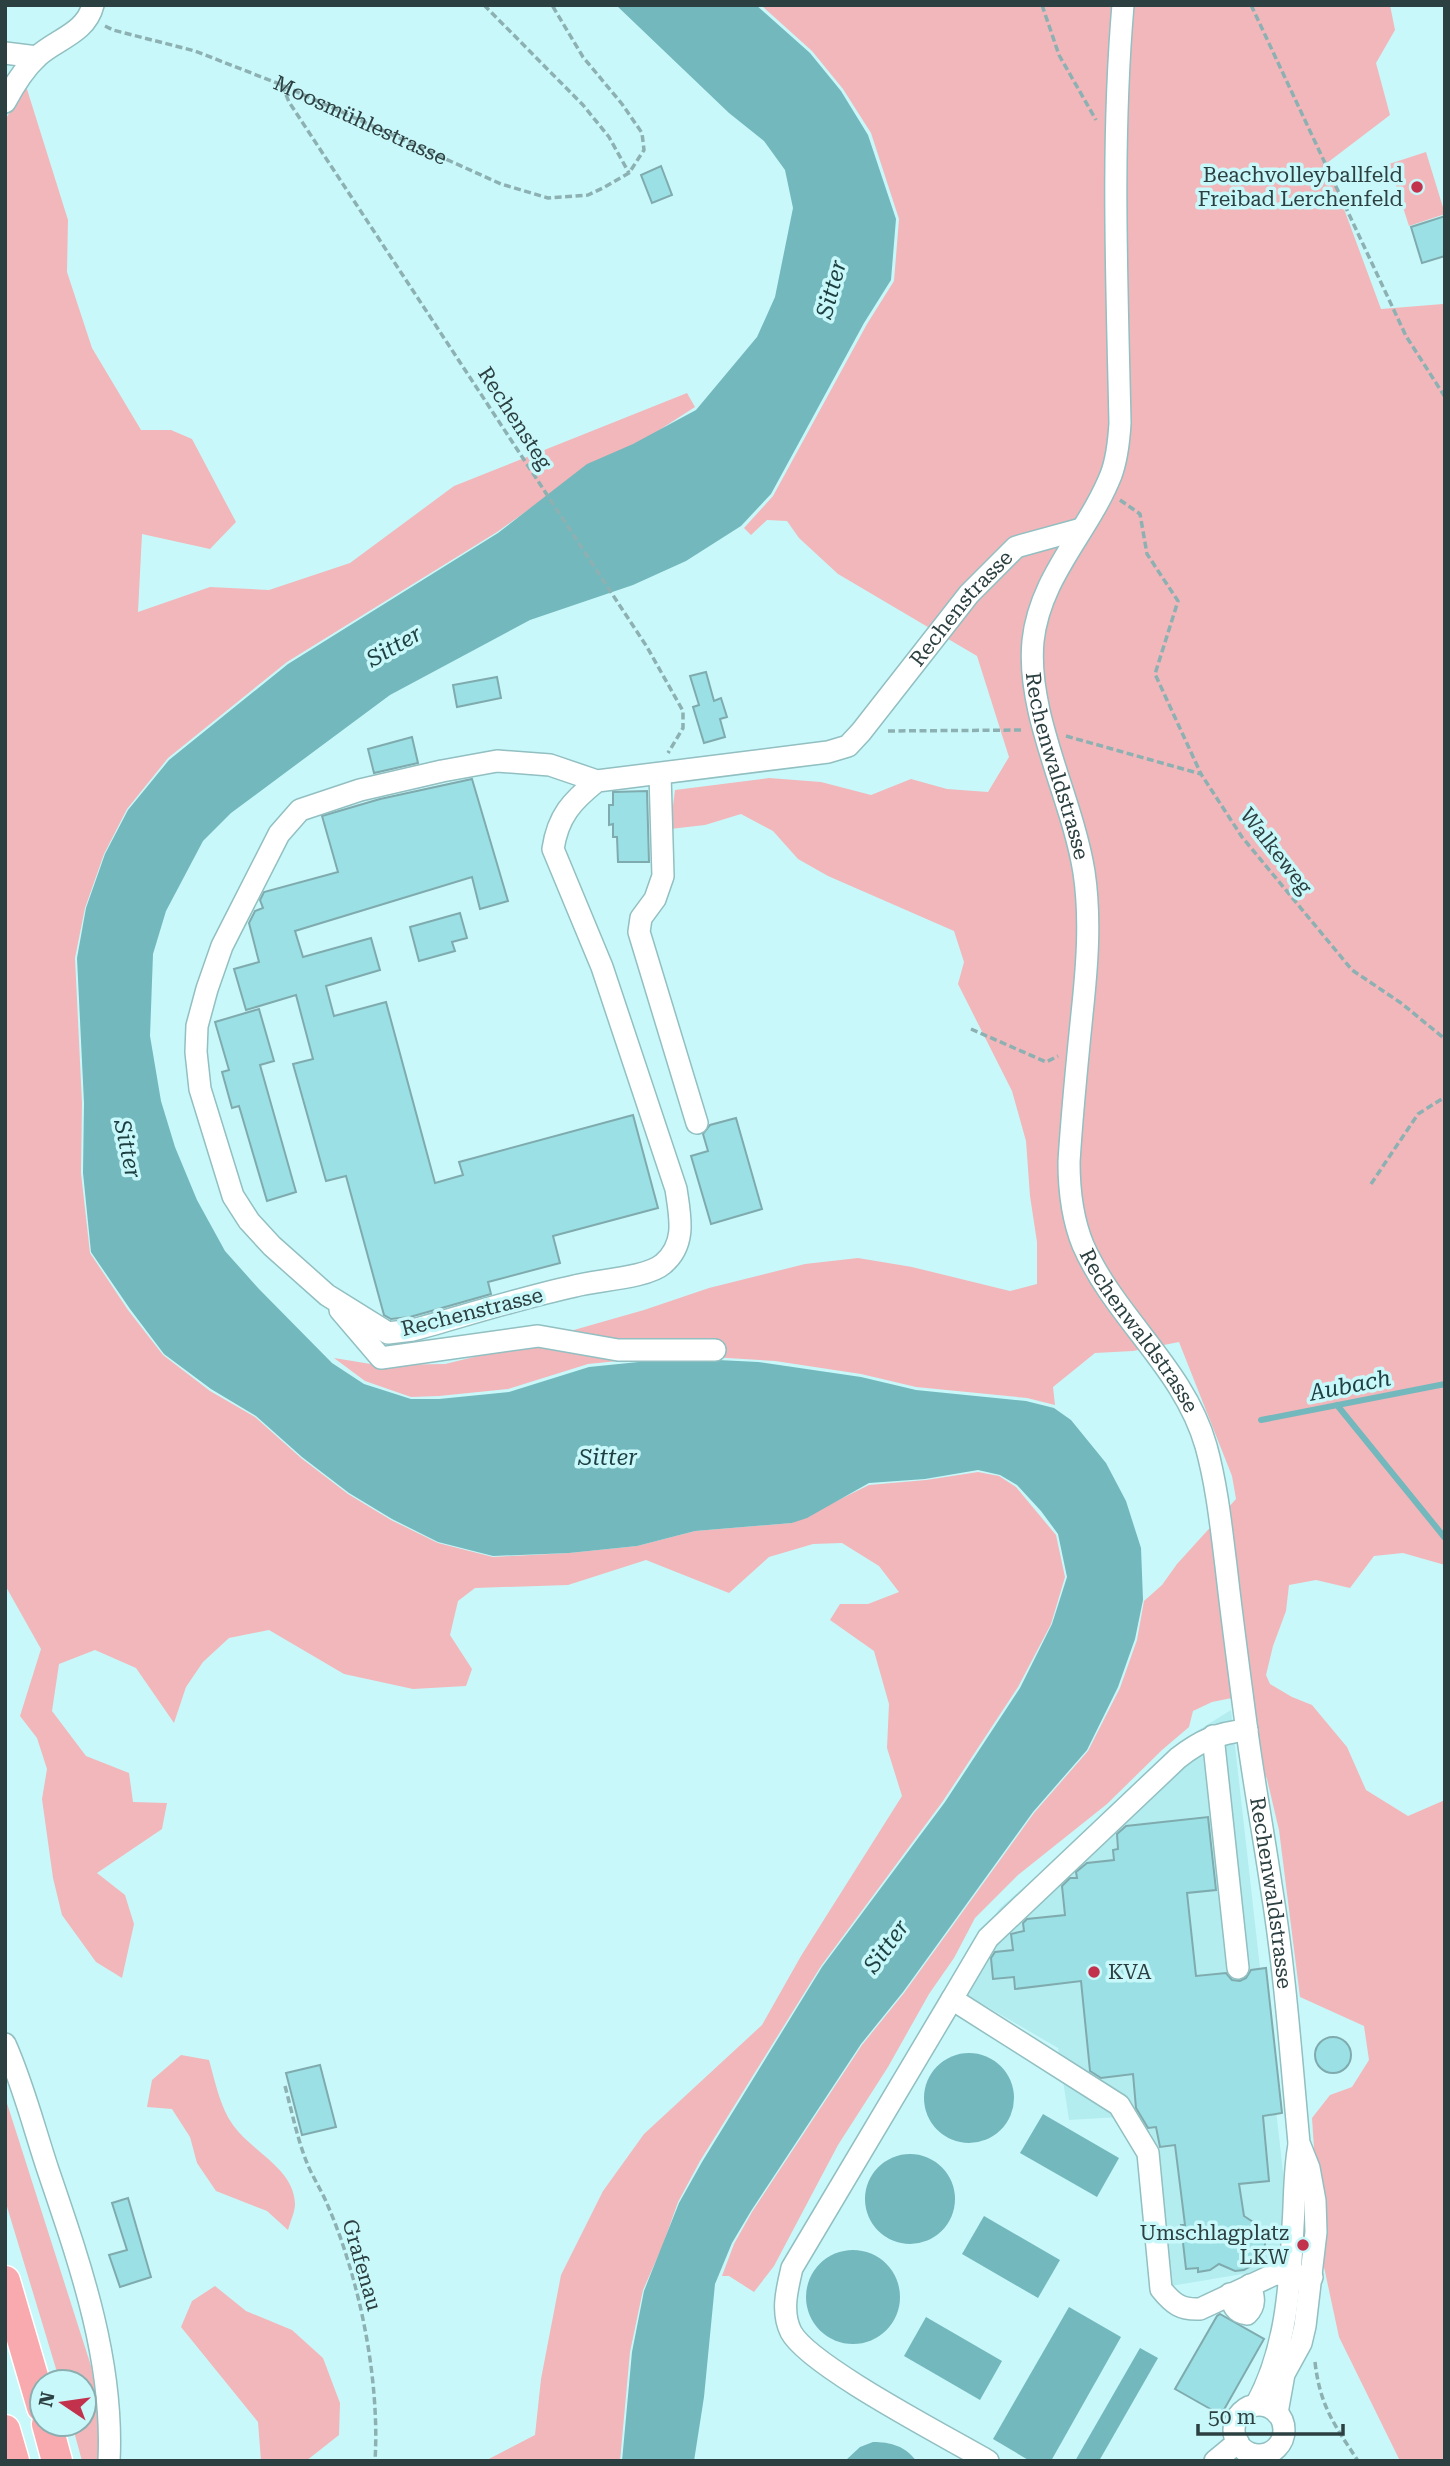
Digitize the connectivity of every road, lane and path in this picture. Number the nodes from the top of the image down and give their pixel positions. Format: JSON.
{"nodes":[{"id":1,"x":484,"y":5,"type":"edge"},
{"id":2,"x":552,"y":5,"type":"edge"},
{"id":3,"x":1042,"y":5,"type":"edge"},
{"id":4,"x":1123,"y":5,"type":"edge"},
{"id":5,"x":1251,"y":5,"type":"edge"},
{"id":6,"x":91,"y":12,"type":"edge"},
{"id":7,"x":5,"y":53,"type":"edge"},
{"id":8,"x":37,"y":57,"type":"junction"},
{"id":9,"x":282,"y":85,"type":"junction"},
{"id":10,"x":5,"y":102,"type":"edge"},
{"id":11,"x":1097,"y":121,"type":"dead end"},
{"id":12,"x":629,"y":173,"type":"junction"},
{"id":13,"x":1445,"y":397,"type":"edge"},
{"id":14,"x":1116,"y":497,"type":"dead end"},
{"id":15,"x":1081,"y":529,"type":"junction"},
{"id":16,"x":1034,"y":730,"type":"dead end"},
{"id":17,"x":861,"y":732,"type":"junction"},
{"id":18,"x":1058,"y":733,"type":"dead end"},
{"id":19,"x":660,"y":774,"type":"junction"},
{"id":20,"x":1201,"y":774,"type":"junction"},
{"id":21,"x":597,"y":781,"type":"junction"},
{"id":22,"x":971,"y":1029,"type":"dead end"},
{"id":23,"x":1445,"y":1039,"type":"edge"},
{"id":24,"x":1079,"y":1046,"type":"junction"},
{"id":25,"x":1445,"y":1097,"type":"edge"},
{"id":26,"x":697,"y":1123,"type":"dead end"},
{"id":27,"x":1371,"y":1184,"type":"dead end"},
{"id":28,"x":327,"y":1295,"type":"junction"},
{"id":29,"x":715,"y":1350,"type":"dead end"},
{"id":30,"x":1247,"y":1730,"type":"junction"},
{"id":31,"x":1213,"y":1736,"type":"junction"},
{"id":32,"x":1238,"y":1968,"type":"dead end"},
{"id":33,"x":952,"y":1999,"type":"junction"},
{"id":34,"x":5,"y":2044,"type":"edge"},
{"id":35,"x":285,"y":2086,"type":"dead end"},
{"id":36,"x":1299,"y":2143,"type":"junction"},
{"id":37,"x":1290,"y":2274,"type":"junction"},
{"id":38,"x":1312,"y":2277,"type":"junction"},
{"id":39,"x":5,"y":2281,"type":"edge"},
{"id":40,"x":1301,"y":2343,"type":"junction"},
{"id":41,"x":31,"y":2368,"type":"edge"},
{"id":42,"x":1256,"y":2405,"type":"junction"},
{"id":43,"x":1277,"y":2413,"type":"junction"},
{"id":44,"x":5,"y":2430,"type":"edge"},
{"id":45,"x":51,"y":2438,"type":"edge"},
{"id":46,"x":1249,"y":2453,"type":"edge"},
{"id":47,"x":13,"y":2461,"type":"edge"},
{"id":48,"x":57,"y":2461,"type":"edge"},
{"id":49,"x":109,"y":2461,"type":"edge"},
{"id":50,"x":375,"y":2461,"type":"edge"},
{"id":51,"x":989,"y":2461,"type":"edge"},
{"id":52,"x":1215,"y":2461,"type":"edge"},
{"id":53,"x":1358,"y":2461,"type":"edge"}],
"edges":[{"from":1,"to":12,"type":"path"},
{"from":2,"to":12,"type":"path"},
{"from":3,"to":11,"type":"path"},
{"from":4,"to":15,"type":"street"},
{"from":5,"to":13,"type":"path"},
{"from":6,"to":8,"type":"street"},
{"from":6,"to":9,"type":"path","name":"Moosmühlestrasse"},
{"from":7,"to":8,"type":"street"},
{"from":8,"to":10,"type":"street"},
{"from":9,"to":12,"type":"path","name":"Moosmühlestrasse"},
{"from":9,"to":19,"type":"path","name":"Rechensteg"},
{"from":14,"to":20,"type":"path","name":"Walkeweg"},
{"from":15,"to":17,"type":"street","name":"Rechenstrasse"},
{"from":15,"to":24,"type":"street","name":"Rechenwaldstrasse"},
{"from":16,"to":17,"type":"path"},
{"from":17,"to":19,"type":"street","name":"Rechenstrasse"},
{"from":18,"to":20,"type":"path"},
{"from":19,"to":21,"type":"street","name":"Rechenstrasse"},
{"from":19,"to":26,"type":"street"},
{"from":20,"to":23,"type":"path","name":"Walkeweg"},
{"from":21,"to":28,"type":"street","name":"Rechenstrasse"},
{"from":21,"to":28,"type":"street","name":"Rechenstrasse"},
{"from":22,"to":24,"type":"path"},
{"from":24,"to":30,"type":"street","name":"Rechenwaldstrasse"},
{"from":25,"to":27,"type":"path"},
{"from":28,"to":29,"type":"street"},
{"from":30,"to":31,"type":"street"},
{"from":30,"to":36,"type":"street","name":"Rechenwaldstrasse"},
{"from":31,"to":32,"type":"street"},
{"from":31,"to":33,"type":"street"},
{"from":33,"to":37,"type":"street"},
{"from":33,"to":51,"type":"street"},
{"from":34,"to":49,"type":"street"},
{"from":35,"to":50,"type":"path","name":"Grafenau"},
{"from":36,"to":37,"type":"street","name":"Rechenwaldstrasse"},
{"from":36,"to":38,"type":"street","name":"Rechenwaldstrasse"},
{"from":37,"to":38,"type":"street"},
{"from":37,"to":42,"type":"street","name":"Rechenwaldstrasse"},
{"from":38,"to":40,"type":"street","name":"Rechenwaldstrasse"},
{"from":39,"to":41,"type":"highway"},
{"from":40,"to":43,"type":"street","name":"Rechenwaldstrasse"},
{"from":40,"to":53,"type":"path"},
{"from":42,"to":43,"type":"street"},
{"from":42,"to":46,"type":"street"},
{"from":43,"to":46,"type":"street"},
{"from":44,"to":47,"type":"highway"},
{"from":45,"to":48,"type":"highway"},
{"from":46,"to":52,"type":"street"}]}
